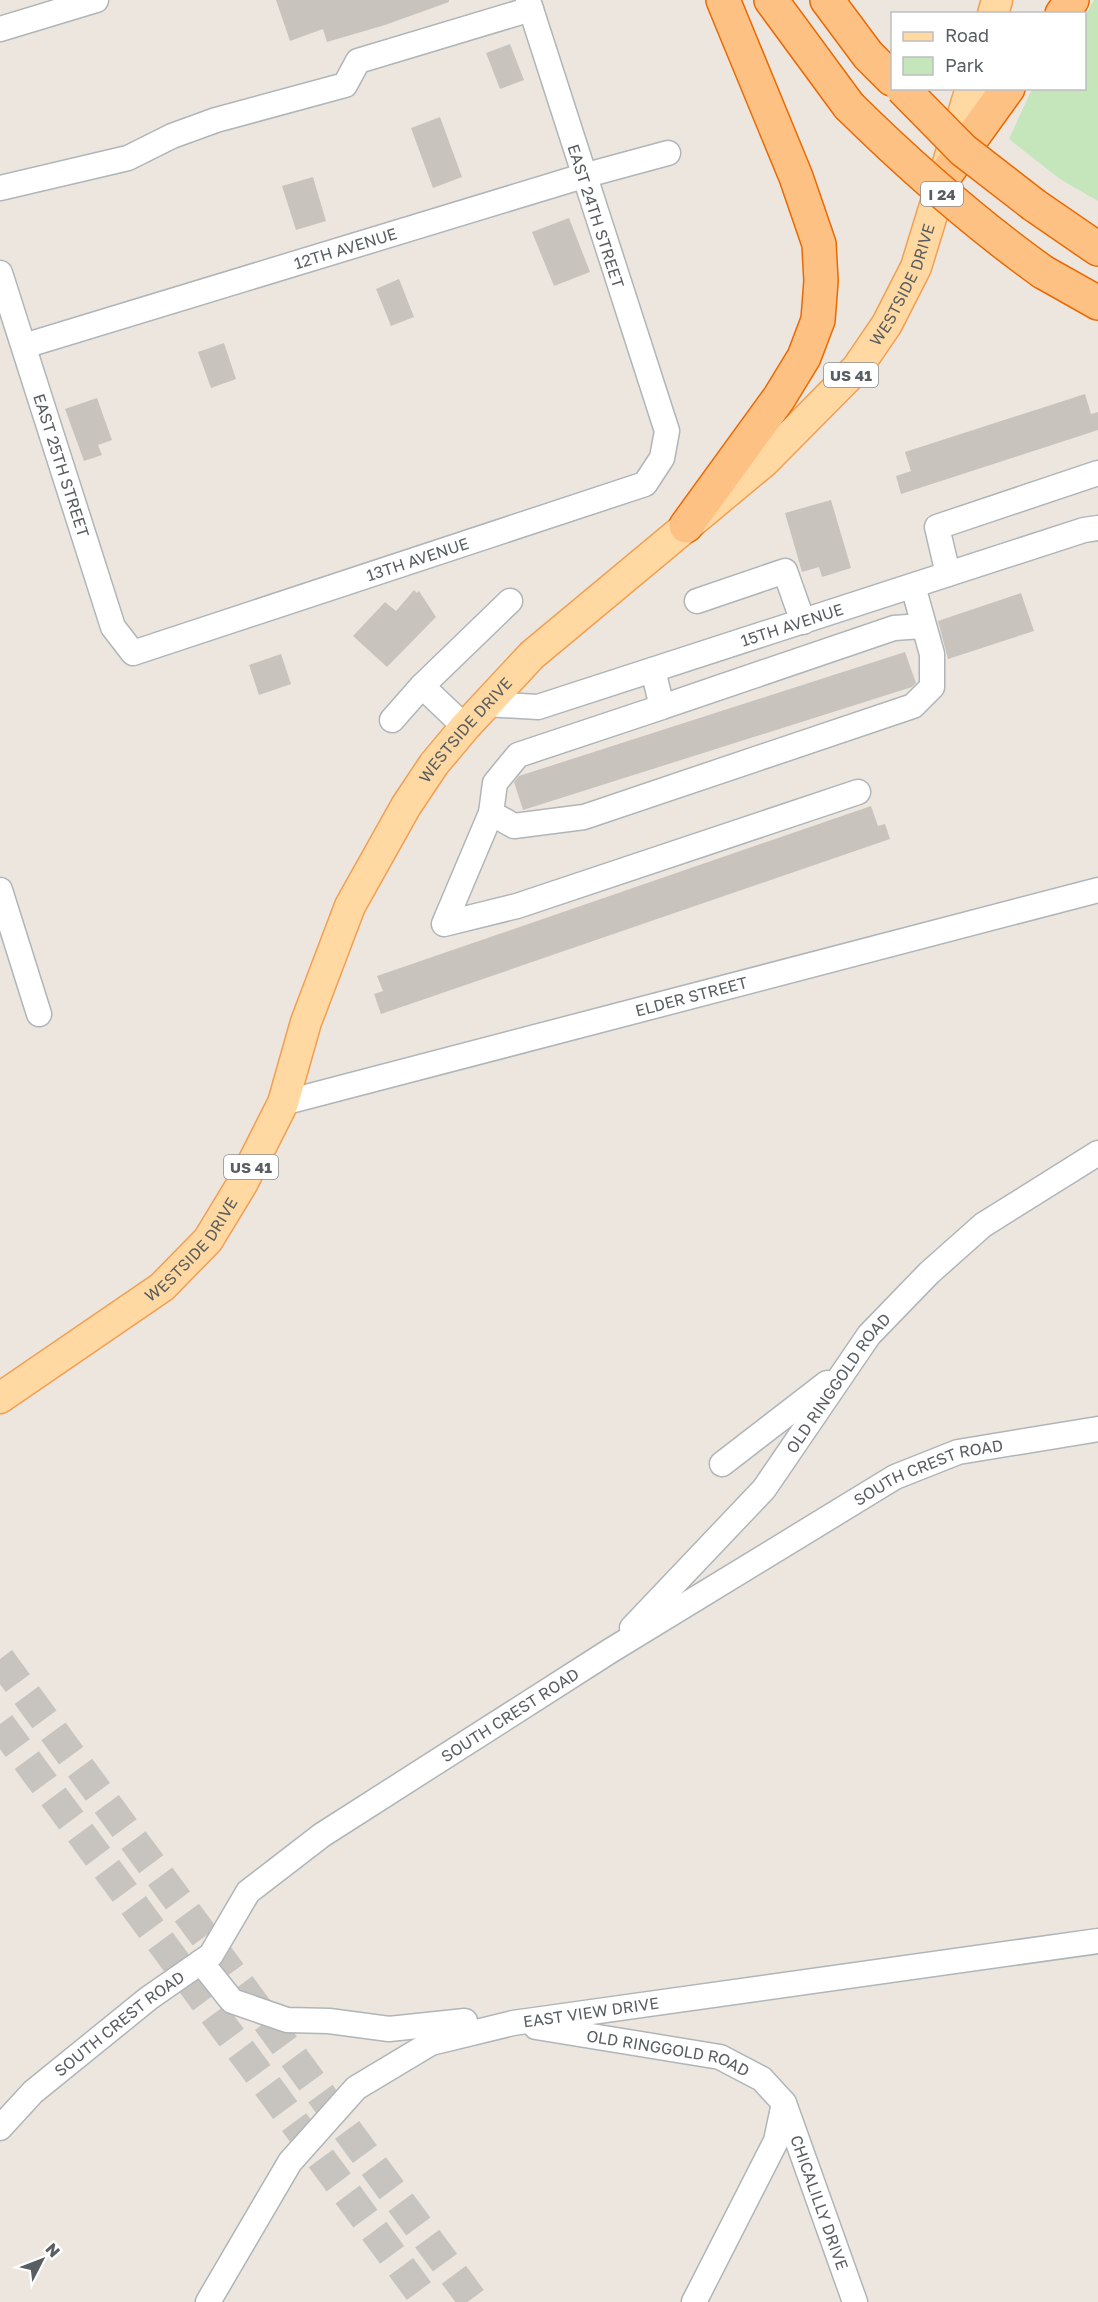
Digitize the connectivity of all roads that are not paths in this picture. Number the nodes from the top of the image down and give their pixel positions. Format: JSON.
{"nodes":[{"id":1,"x":96,"y":0,"type":"edge"},
{"id":2,"x":723,"y":0,"type":"edge"},
{"id":3,"x":771,"y":0,"type":"edge"},
{"id":4,"x":827,"y":0,"type":"edge"},
{"id":5,"x":529,"y":4,"type":"edge"},
{"id":6,"x":0,"y":29,"type":"edge"},
{"id":7,"x":891,"y":78,"type":"edge"},
{"id":8,"x":904,"y":90,"type":"edge"},
{"id":9,"x":970,"y":90,"type":"edge"},
{"id":10,"x":1007,"y":90,"type":"edge"},
{"id":11,"x":668,"y":153,"type":"dead end"},
{"id":12,"x":946,"y":174,"type":"junction"},
{"id":13,"x":583,"y":176,"type":"junction"},
{"id":14,"x":0,"y":189,"type":"edge"},
{"id":15,"x":1045,"y":213,"type":"junction"},
{"id":16,"x":1098,"y":232,"type":"edge"},
{"id":17,"x":1098,"y":249,"type":"edge"},
{"id":18,"x":0,"y":273,"type":"edge"},
{"id":19,"x":1098,"y":303,"type":"edge"},
{"id":20,"x":24,"y":346,"type":"junction"},
{"id":21,"x":667,"y":431,"type":"joint"},
{"id":22,"x":1098,"y":473,"type":"edge"},
{"id":23,"x":686,"y":526,"type":"junction"},
{"id":24,"x":1098,"y":528,"type":"edge"},
{"id":25,"x":948,"y":574,"type":"junction"},
{"id":26,"x":914,"y":586,"type":"junction"},
{"id":27,"x":510,"y":601,"type":"dead end"},
{"id":28,"x":698,"y":601,"type":"dead end"},
{"id":29,"x":803,"y":622,"type":"junction"},
{"id":30,"x":922,"y":626,"type":"junction"},
{"id":31,"x":735,"y":644,"type":"junction"},
{"id":32,"x":132,"y":653,"type":"joint"},
{"id":33,"x":653,"y":670,"type":"junction"},
{"id":34,"x":747,"y":677,"type":"junction"},
{"id":35,"x":422,"y":686,"type":"junction"},
{"id":36,"x":484,"y":704,"type":"junction"},
{"id":37,"x":662,"y":707,"type":"junction"},
{"id":38,"x":392,"y":720,"type":"dead end"},
{"id":39,"x":465,"y":727,"type":"junction"},
{"id":40,"x":858,"y":792,"type":"dead end"},
{"id":41,"x":491,"y":813,"type":"junction"},
{"id":42,"x":0,"y":890,"type":"edge"},
{"id":43,"x":1098,"y":890,"type":"edge"},
{"id":44,"x":39,"y":1014,"type":"dead end"},
{"id":45,"x":283,"y":1103,"type":"junction"},
{"id":46,"x":1098,"y":1153,"type":"edge"},
{"id":47,"x":843,"y":1371,"type":"junction"},
{"id":48,"x":0,"y":1398,"type":"edge"},
{"id":49,"x":1098,"y":1429,"type":"edge"},
{"id":50,"x":722,"y":1464,"type":"dead end"},
{"id":51,"x":610,"y":1651,"type":"junction"},
{"id":52,"x":1098,"y":1941,"type":"edge"},
{"id":53,"x":201,"y":1962,"type":"junction"},
{"id":54,"x":513,"y":2023,"type":"junction"},
{"id":55,"x":784,"y":2103,"type":"junction"},
{"id":56,"x":0,"y":2128,"type":"edge"},
{"id":57,"x":208,"y":2302,"type":"edge"},
{"id":58,"x":694,"y":2302,"type":"edge"},
{"id":59,"x":855,"y":2302,"type":"edge"}],
"edges":[{"from":1,"to":6,"type":"street"},
{"from":2,"to":23,"type":"highway"},
{"from":3,"to":19,"type":"highway","number":"I 24","bridge":true},
{"from":4,"to":7,"type":"highway"},
{"from":5,"to":13,"type":"street","name":"EAST 24TH STREET"},
{"from":5,"to":14,"type":"street"},
{"from":8,"to":15,"type":"highway","bridge":true},
{"from":9,"to":12,"type":"main road","name":"WESTSIDE DRIVE","number":"US 41"},
{"from":10,"to":12,"type":"highway"},
{"from":11,"to":13,"type":"street","name":"12TH AVENUE"},
{"from":12,"to":23,"type":"main road","name":"WESTSIDE DRIVE","number":"US 41"},
{"from":13,"to":20,"type":"street","name":"12TH AVENUE"},
{"from":13,"to":21,"type":"street","name":"EAST 24TH STREET"},
{"from":15,"to":16,"type":"highway"},
{"from":15,"to":17,"type":"highway"},
{"from":18,"to":20,"type":"street","name":"EAST 25TH STREET"},
{"from":20,"to":32,"type":"street","name":"EAST 25TH STREET"},
{"from":21,"to":32,"type":"street","name":"13TH AVENUE"},
{"from":22,"to":25,"type":"street"},
{"from":23,"to":36,"type":"main road","name":"WESTSIDE DRIVE","number":"US 41"},
{"from":24,"to":25,"type":"street","name":"15TH AVENUE"},
{"from":25,"to":26,"type":"street","name":"15TH AVENUE"},
{"from":26,"to":29,"type":"street","name":"15TH AVENUE"},
{"from":26,"to":30,"type":"street"},
{"from":27,"to":35,"type":"street"},
{"from":28,"to":29,"type":"street"},
{"from":29,"to":31,"type":"street","name":"15TH AVENUE"},
{"from":30,"to":34,"type":"street"},
{"from":30,"to":41,"type":"street"},
{"from":31,"to":33,"type":"street","name":"15TH AVENUE"},
{"from":31,"to":34,"type":"street"},
{"from":33,"to":36,"type":"street","name":"15TH AVENUE"},
{"from":33,"to":37,"type":"street"},
{"from":34,"to":37,"type":"street"},
{"from":35,"to":38,"type":"street"},
{"from":35,"to":39,"type":"street"},
{"from":36,"to":39,"type":"main road","name":"WESTSIDE DRIVE","number":"US 41"},
{"from":37,"to":41,"type":"street"},
{"from":39,"to":45,"type":"main road","name":"WESTSIDE DRIVE","number":"US 41"},
{"from":40,"to":41,"type":"street"},
{"from":42,"to":44,"type":"street"},
{"from":43,"to":45,"type":"street","name":"ELDER STREET"},
{"from":45,"to":48,"type":"main road","name":"WESTSIDE DRIVE","number":"US 41"},
{"from":46,"to":47,"type":"street","name":"OLD RINGGOLD ROAD"},
{"from":47,"to":50,"type":"street"},
{"from":47,"to":51,"type":"street","name":"OLD RINGGOLD ROAD"},
{"from":49,"to":51,"type":"street","name":"SOUTH CREST ROAD"},
{"from":51,"to":53,"type":"street","name":"SOUTH CREST ROAD"},
{"from":52,"to":54,"type":"street","name":"EAST VIEW DRIVE"},
{"from":53,"to":54,"type":"street","name":"OLD RINGGOLD ROAD"},
{"from":53,"to":56,"type":"street","name":"SOUTH CREST ROAD"},
{"from":54,"to":55,"type":"street","name":"OLD RINGGOLD ROAD"},
{"from":54,"to":57,"type":"street","name":"EAST VIEW DRIVE"},
{"from":55,"to":58,"type":"street"},
{"from":55,"to":59,"type":"street","name":"CHICALILLY DRIVE"}]}
